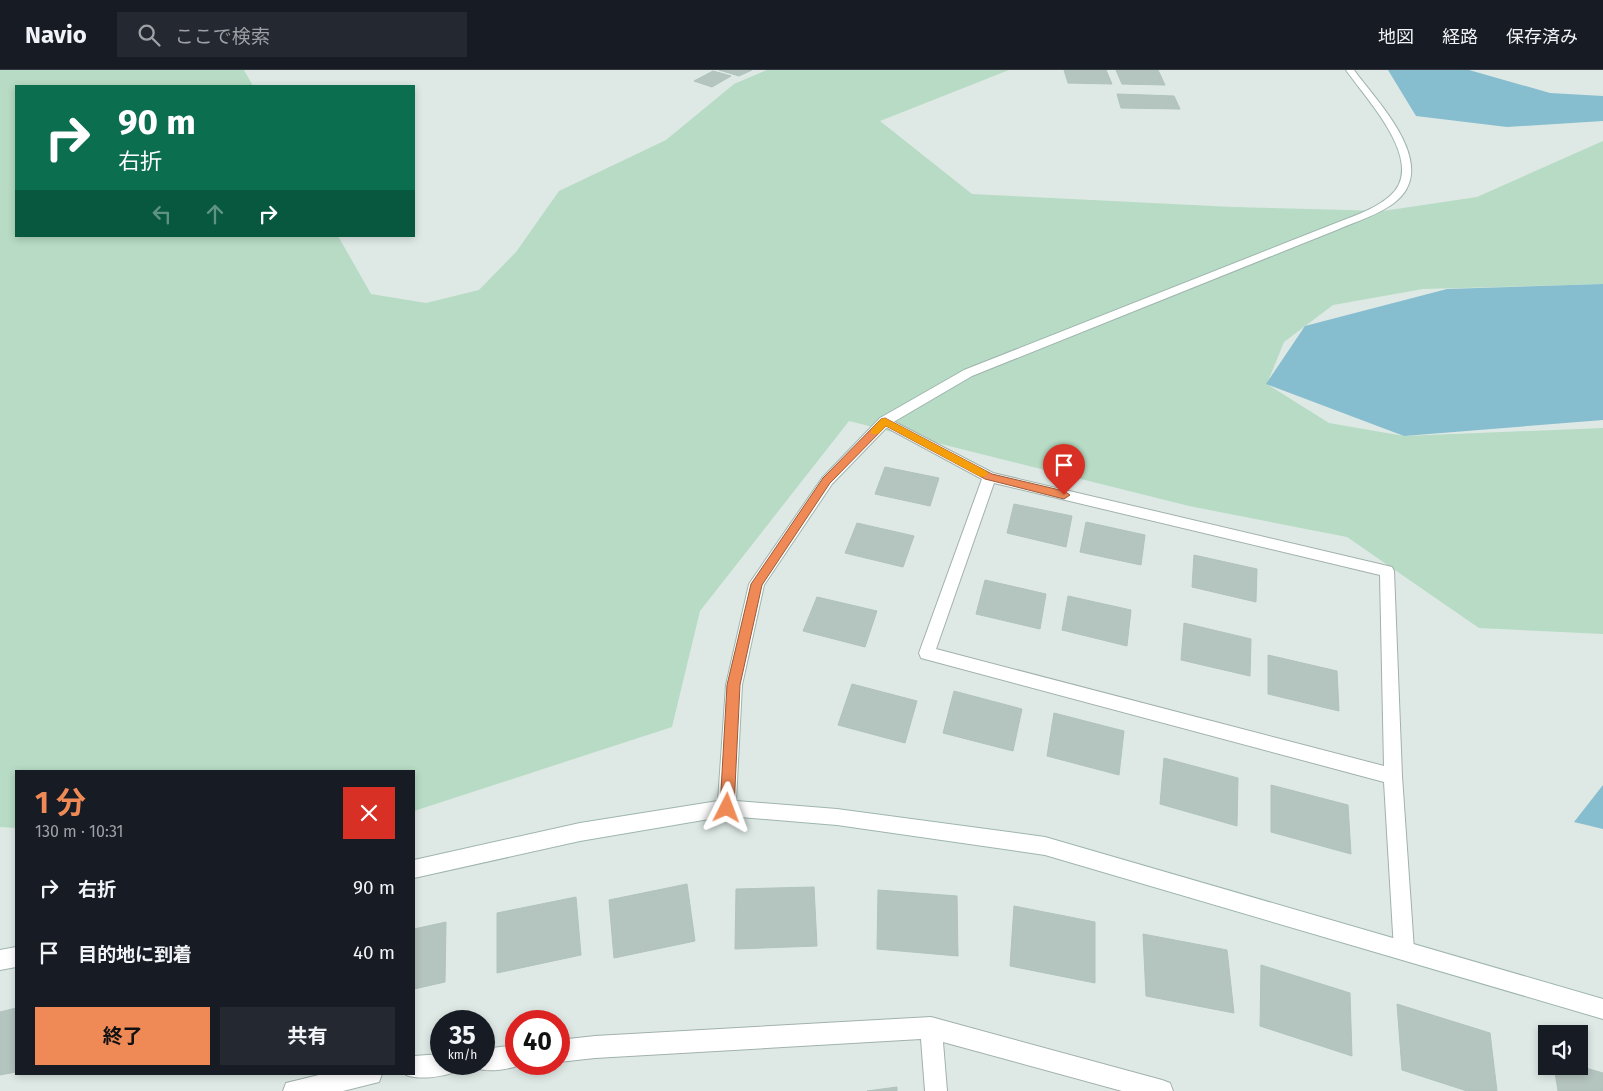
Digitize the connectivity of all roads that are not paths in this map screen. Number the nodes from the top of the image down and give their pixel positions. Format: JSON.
{"nodes":[{"id":1,"x":1350,"y":70,"type":"edge"},
{"id":2,"x":885,"y":421,"type":"junction"},
{"id":3,"x":989,"y":477,"type":"junction"},
{"id":4,"x":1393,"y":776,"type":"junction"},
{"id":5,"x":727,"y":808,"type":"junction"},
{"id":6,"x":415,"y":869,"type":"edge"},
{"id":7,"x":1404,"y":950,"type":"junction"},
{"id":8,"x":15,"y":957,"type":"edge"},
{"id":9,"x":0,"y":960,"type":"edge"},
{"id":10,"x":1603,"y":1009,"type":"edge"},
{"id":11,"x":931,"y":1028,"type":"junction"},
{"id":12,"x":570,"y":1050,"type":"edge"},
{"id":13,"x":430,"y":1066,"type":"edge"},
{"id":14,"x":415,"y":1067,"type":"edge"},
{"id":15,"x":366,"y":1075,"type":"edge"},
{"id":16,"x":294,"y":1091,"type":"edge"},
{"id":17,"x":936,"y":1091,"type":"edge"},
{"id":18,"x":1162,"y":1091,"type":"edge"}],
"edges":[{"from":1,"to":2,"type":"street"},
{"from":2,"to":3,"type":"street"},
{"from":2,"to":5,"type":"street"},
{"from":3,"to":4,"type":"street"},
{"from":3,"to":4,"type":"street"},
{"from":4,"to":7,"type":"street"},
{"from":5,"to":6,"type":"street"},
{"from":5,"to":7,"type":"street"},
{"from":7,"to":10,"type":"street"},
{"from":8,"to":9,"type":"street"},
{"from":11,"to":12,"type":"street"},
{"from":11,"to":17,"type":"street"},
{"from":11,"to":18,"type":"street"},
{"from":13,"to":14,"type":"street"},
{"from":15,"to":16,"type":"street"}]}
